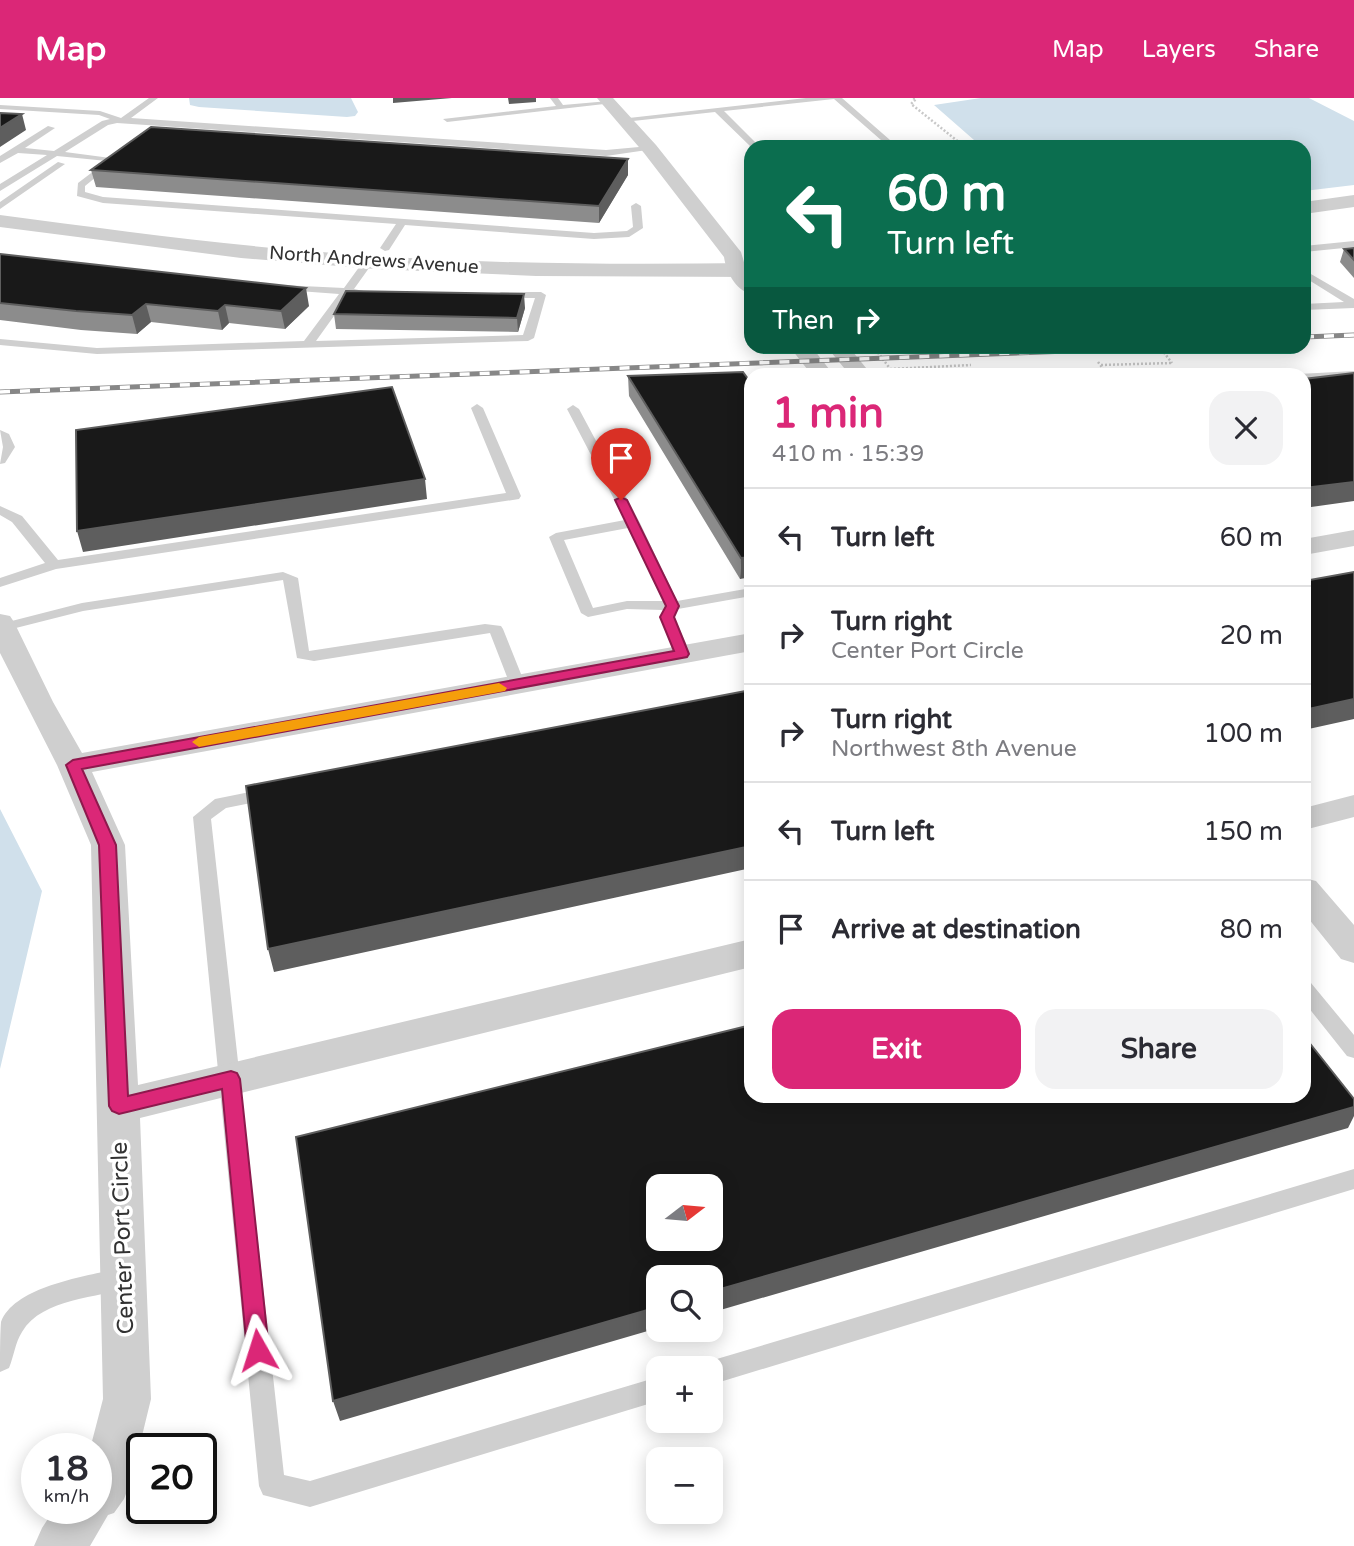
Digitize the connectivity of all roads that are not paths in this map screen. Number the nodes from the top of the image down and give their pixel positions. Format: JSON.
{"nodes":[{"id":1,"x":154,"y":98,"type":"edge"},
{"id":2,"x":554,"y":98,"type":"edge"},
{"id":3,"x":830,"y":98,"type":"edge"},
{"id":4,"x":837,"y":98,"type":"edge"},
{"id":5,"x":805,"y":99,"type":"edge"},
{"id":6,"x":607,"y":100,"type":"edge"},
{"id":7,"x":789,"y":100,"type":"edge"},
{"id":8,"x":0,"y":107,"type":"edge"},
{"id":9,"x":561,"y":108,"type":"junction"},
{"id":10,"x":718,"y":110,"type":"junction"},
{"id":11,"x":447,"y":119,"type":"dead end"},
{"id":12,"x":624,"y":119,"type":"junction"},
{"id":13,"x":120,"y":120,"type":"junction"},
{"id":14,"x":51,"y":128,"type":"dead end"},
{"id":15,"x":106,"y":136,"type":"dead end"},
{"id":16,"x":749,"y":140,"type":"edge"},
{"id":17,"x":886,"y":140,"type":"edge"},
{"id":18,"x":95,"y":143,"type":"dead end"},
{"id":19,"x":17,"y":149,"type":"junction"},
{"id":20,"x":650,"y":149,"type":"junction"},
{"id":21,"x":124,"y":152,"type":"edge"},
{"id":22,"x":55,"y":155,"type":"junction"},
{"id":23,"x":73,"y":156,"type":"junction"},
{"id":24,"x":114,"y":159,"type":"junction"},
{"id":25,"x":0,"y":160,"type":"edge"},
{"id":26,"x":0,"y":188,"type":"edge"},
{"id":27,"x":1354,"y":201,"type":"edge"},
{"id":28,"x":636,"y":206,"type":"dead end"},
{"id":29,"x":0,"y":207,"type":"edge"},
{"id":30,"x":1311,"y":207,"type":"edge"},
{"id":31,"x":1354,"y":220,"type":"edge"},
{"id":32,"x":0,"y":221,"type":"edge"},
{"id":33,"x":402,"y":222,"type":"junction"},
{"id":34,"x":1311,"y":225,"type":"edge"},
{"id":35,"x":1354,"y":244,"type":"edge"},
{"id":36,"x":1311,"y":247,"type":"edge"},
{"id":37,"x":377,"y":255,"type":"junction"},
{"id":38,"x":744,"y":263,"type":"edge"},
{"id":39,"x":1311,"y":277,"type":"edge"},
{"id":40,"x":269,"y":286,"type":"edge"},
{"id":41,"x":345,"y":293,"type":"junction"},
{"id":42,"x":384,"y":293,"type":"edge"},
{"id":43,"x":488,"y":295,"type":"edge"},
{"id":44,"x":1354,"y":304,"type":"edge"},
{"id":45,"x":1311,"y":307,"type":"edge"},
{"id":46,"x":0,"y":342,"type":"edge"},
{"id":47,"x":307,"y":345,"type":"junction"},
{"id":48,"x":806,"y":354,"type":"edge"},
{"id":49,"x":843,"y":354,"type":"edge"},
{"id":50,"x":817,"y":368,"type":"edge"},
{"id":51,"x":855,"y":368,"type":"edge"},
{"id":52,"x":1354,"y":374,"type":"edge"},
{"id":53,"x":1311,"y":376,"type":"edge"},
{"id":54,"x":477,"y":408,"type":"dead end"},
{"id":55,"x":573,"y":409,"type":"dead end"},
{"id":56,"x":0,"y":434,"type":"edge"},
{"id":57,"x":0,"y":460,"type":"edge"},
{"id":58,"x":0,"y":510,"type":"edge"},
{"id":59,"x":634,"y":523,"type":"junction"},
{"id":60,"x":1354,"y":538,"type":"edge"},
{"id":61,"x":1311,"y":545,"type":"edge"},
{"id":62,"x":54,"y":565,"type":"junction"},
{"id":63,"x":0,"y":583,"type":"edge"},
{"id":64,"x":744,"y":593,"type":"edge"},
{"id":65,"x":673,"y":606,"type":"junction"},
{"id":66,"x":1,"y":625,"type":"edge"},
{"id":67,"x":744,"y":643,"type":"edge"},
{"id":68,"x":682,"y":654,"type":"junction"},
{"id":69,"x":517,"y":684,"type":"junction"},
{"id":70,"x":73,"y":765,"type":"junction"},
{"id":71,"x":289,"y":790,"type":"edge"},
{"id":72,"x":1354,"y":806,"type":"edge"},
{"id":73,"x":1311,"y":817,"type":"edge"},
{"id":74,"x":1311,"y":898,"type":"edge"},
{"id":75,"x":1354,"y":949,"type":"edge"},
{"id":76,"x":744,"y":955,"type":"edge"},
{"id":77,"x":1311,"y":997,"type":"edge"},
{"id":78,"x":1354,"y":1050,"type":"edge"},
{"id":79,"x":231,"y":1079,"type":"junction"},
{"id":80,"x":119,"y":1106,"type":"junction"},
{"id":81,"x":1354,"y":1179,"type":"edge"},
{"id":82,"x":124,"y":1278,"type":"junction"},
{"id":83,"x":0,"y":1360,"type":"edge"},
{"id":84,"x":723,"y":1369,"type":"edge"},
{"id":85,"x":646,"y":1393,"type":"edge"},
{"id":86,"x":112,"y":1458,"type":"edge"},
{"id":87,"x":75,"y":1524,"type":"edge"},
{"id":88,"x":60,"y":1546,"type":"edge"}],
"edges":[{"from":1,"to":13,"type":"lane"},
{"from":2,"to":9,"type":"lane"},
{"from":3,"to":5,"type":"lane"},
{"from":4,"to":17,"type":"lane"},
{"from":5,"to":7,"type":"lane"},
{"from":6,"to":9,"type":"lane"},
{"from":6,"to":12,"type":"street"},
{"from":7,"to":10,"type":"lane"},
{"from":8,"to":13,"type":"lane"},
{"from":9,"to":11,"type":"lane"},
{"from":10,"to":12,"type":"lane"},
{"from":10,"to":16,"type":"lane"},
{"from":12,"to":20,"type":"street"},
{"from":13,"to":15,"type":"lane"},
{"from":13,"to":20,"type":"lane"},
{"from":13,"to":22,"type":"lane"},
{"from":14,"to":19,"type":"lane"},
{"from":18,"to":23,"type":"lane"},
{"from":19,"to":22,"type":"lane"},
{"from":19,"to":25,"type":"lane"},
{"from":20,"to":38,"type":"street"},
{"from":21,"to":24,"type":"lane"},
{"from":22,"to":23,"type":"lane"},
{"from":22,"to":26,"type":"lane"},
{"from":23,"to":24,"type":"lane"},
{"from":23,"to":29,"type":"lane"},
{"from":24,"to":33,"type":"lane"},
{"from":27,"to":30,"type":"street"},
{"from":28,"to":33,"type":"lane"},
{"from":29,"to":37,"type":"street","name":"North Andrews Avenue"},
{"from":31,"to":34,"type":"street"},
{"from":32,"to":37,"type":"street","name":"North Andrews Avenue"},
{"from":33,"to":37,"type":"lane"},
{"from":35,"to":36,"type":"lane"},
{"from":37,"to":38,"type":"street","name":"North Andrews Avenue"},
{"from":37,"to":41,"type":"lane"},
{"from":39,"to":44,"type":"lane"},
{"from":40,"to":41,"type":"lane"},
{"from":41,"to":42,"type":"lane"},
{"from":41,"to":47,"type":"lane"},
{"from":43,"to":47,"type":"lane"},
{"from":44,"to":45,"type":"lane"},
{"from":46,"to":47,"type":"lane"},
{"from":48,"to":50,"type":"street"},
{"from":49,"to":51,"type":"street"},
{"from":52,"to":53,"type":"lane"},
{"from":54,"to":62,"type":"lane"},
{"from":55,"to":59,"type":"lane"},
{"from":56,"to":57,"type":"lane"},
{"from":58,"to":62,"type":"lane"},
{"from":59,"to":65,"type":"lane"},
{"from":59,"to":65,"type":"lane"},
{"from":60,"to":61,"type":"street"},
{"from":62,"to":63,"type":"lane"},
{"from":64,"to":65,"type":"lane"},
{"from":65,"to":68,"type":"lane"},
{"from":66,"to":69,"type":"lane"},
{"from":66,"to":70,"type":"street","name":"Center Port Circle"},
{"from":67,"to":68,"type":"street"},
{"from":68,"to":69,"type":"street"},
{"from":69,"to":70,"type":"street"},
{"from":70,"to":80,"type":"street","name":"Center Port Circle"},
{"from":71,"to":79,"type":"lane"},
{"from":72,"to":73,"type":"street"},
{"from":74,"to":75,"type":"street"},
{"from":76,"to":79,"type":"street"},
{"from":77,"to":78,"type":"lane"},
{"from":79,"to":80,"type":"street"},
{"from":79,"to":85,"type":"lane"},
{"from":80,"to":82,"type":"street","name":"Center Port Circle"},
{"from":81,"to":84,"type":"lane"},
{"from":82,"to":83,"type":"lane"},
{"from":82,"to":86,"type":"street","name":"Center Port Circle"},
{"from":87,"to":88,"type":"street"}]}
